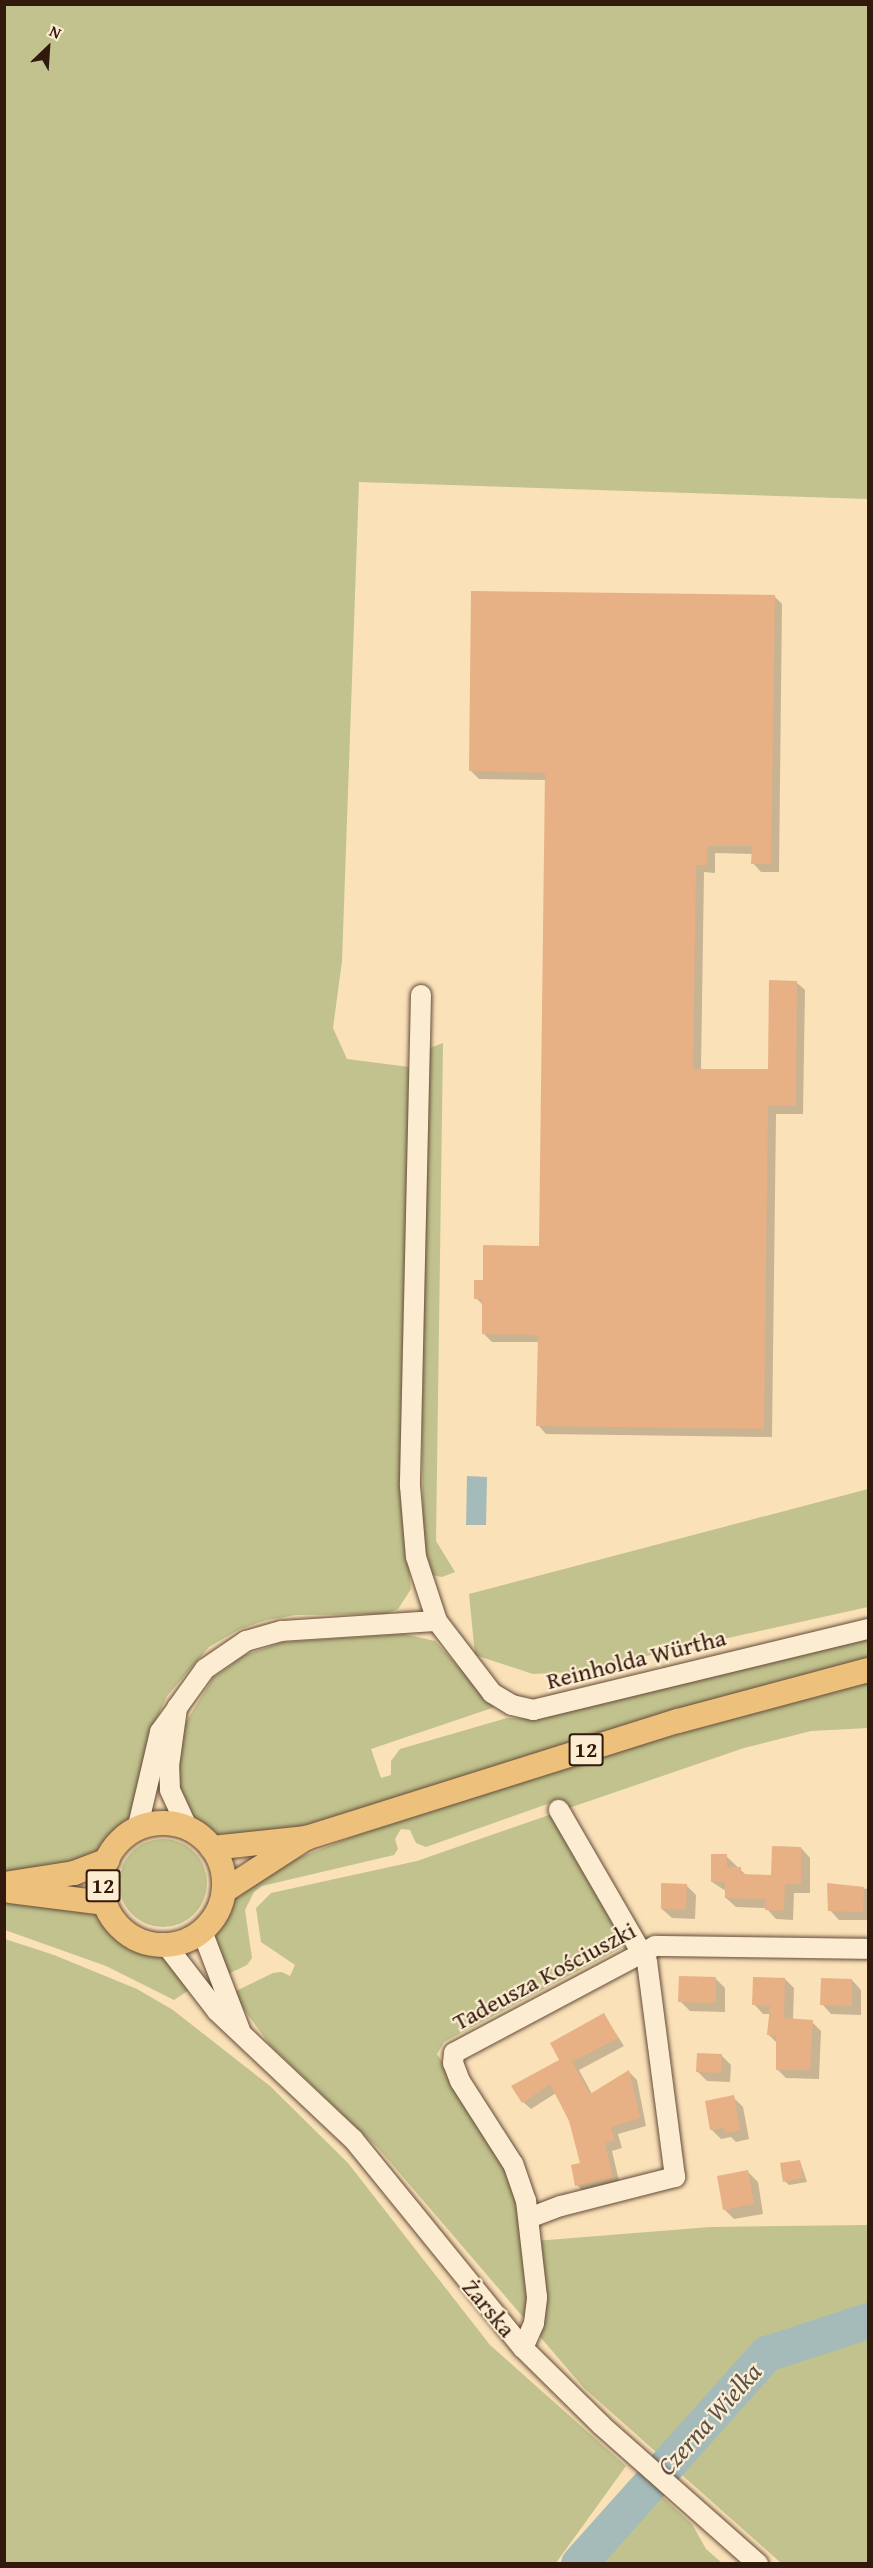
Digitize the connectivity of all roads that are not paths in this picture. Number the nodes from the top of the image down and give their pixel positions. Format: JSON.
{"nodes":[{"id":1,"x":421,"y":994,"type":"dead end"},
{"id":2,"x":437,"y":1621,"type":"junction"},
{"id":3,"x":868,"y":1629,"type":"edge"},
{"id":4,"x":868,"y":1670,"type":"edge"},
{"id":5,"x":177,"y":1708,"type":"junction"},
{"id":6,"x":559,"y":1810,"type":"dead end"},
{"id":7,"x":188,"y":1829,"type":"junction"},
{"id":8,"x":137,"y":1830,"type":"junction"},
{"id":9,"x":306,"y":1838,"type":"junction"},
{"id":10,"x":212,"y":1848,"type":"junction"},
{"id":11,"x":108,"y":1860,"type":"junction"},
{"id":12,"x":4,"y":1884,"type":"edge"},
{"id":13,"x":4,"y":1890,"type":"edge"},
{"id":14,"x":224,"y":1891,"type":"junction"},
{"id":15,"x":105,"y":1903,"type":"junction"},
{"id":16,"x":202,"y":1931,"type":"junction"},
{"id":17,"x":166,"y":1945,"type":"junction"},
{"id":18,"x":642,"y":1949,"type":"junction"},
{"id":19,"x":868,"y":1949,"type":"edge"},
{"id":20,"x":241,"y":2032,"type":"junction"},
{"id":21,"x":529,"y":2218,"type":"junction"},
{"id":22,"x":523,"y":2348,"type":"junction"},
{"id":23,"x":758,"y":2564,"type":"edge"}],
"edges":[{"from":1,"to":2,"type":"street","name":"Reinholda Würtha"},
{"from":2,"to":3,"type":"street","name":"Reinholda Würtha"},
{"from":2,"to":5,"type":"street"},
{"from":4,"to":9,"type":"main road","number":"12"},
{"from":5,"to":7,"type":"street"},
{"from":5,"to":8,"type":"street"},
{"from":6,"to":18,"type":"street"},
{"from":7,"to":8,"type":"main road"},
{"from":7,"to":10,"type":"main road"},
{"from":8,"to":11,"type":"main road","number":"12"},
{"from":9,"to":10,"type":"main road","number":"12"},
{"from":9,"to":14,"type":"main road","number":"12"},
{"from":10,"to":14,"type":"main road"},
{"from":11,"to":12,"type":"main road"},
{"from":11,"to":15,"type":"main road","number":"12"},
{"from":13,"to":15,"type":"main road","number":"12"},
{"from":14,"to":16,"type":"main road","number":"12"},
{"from":15,"to":17,"type":"main road","number":"12"},
{"from":16,"to":17,"type":"main road"},
{"from":16,"to":20,"type":"street","name":"Żarska"},
{"from":17,"to":20,"type":"street","name":"Żarska"},
{"from":18,"to":19,"type":"street","name":"Tadeusza Kościuszki"},
{"from":18,"to":21,"type":"street"},
{"from":18,"to":21,"type":"street","name":"Tadeusza Kościuszki"},
{"from":20,"to":22,"type":"street","name":"Żarska"},
{"from":21,"to":22,"type":"street","name":"Tadeusza Kościuszki"},
{"from":22,"to":23,"type":"street","name":"Żarska"}]}
